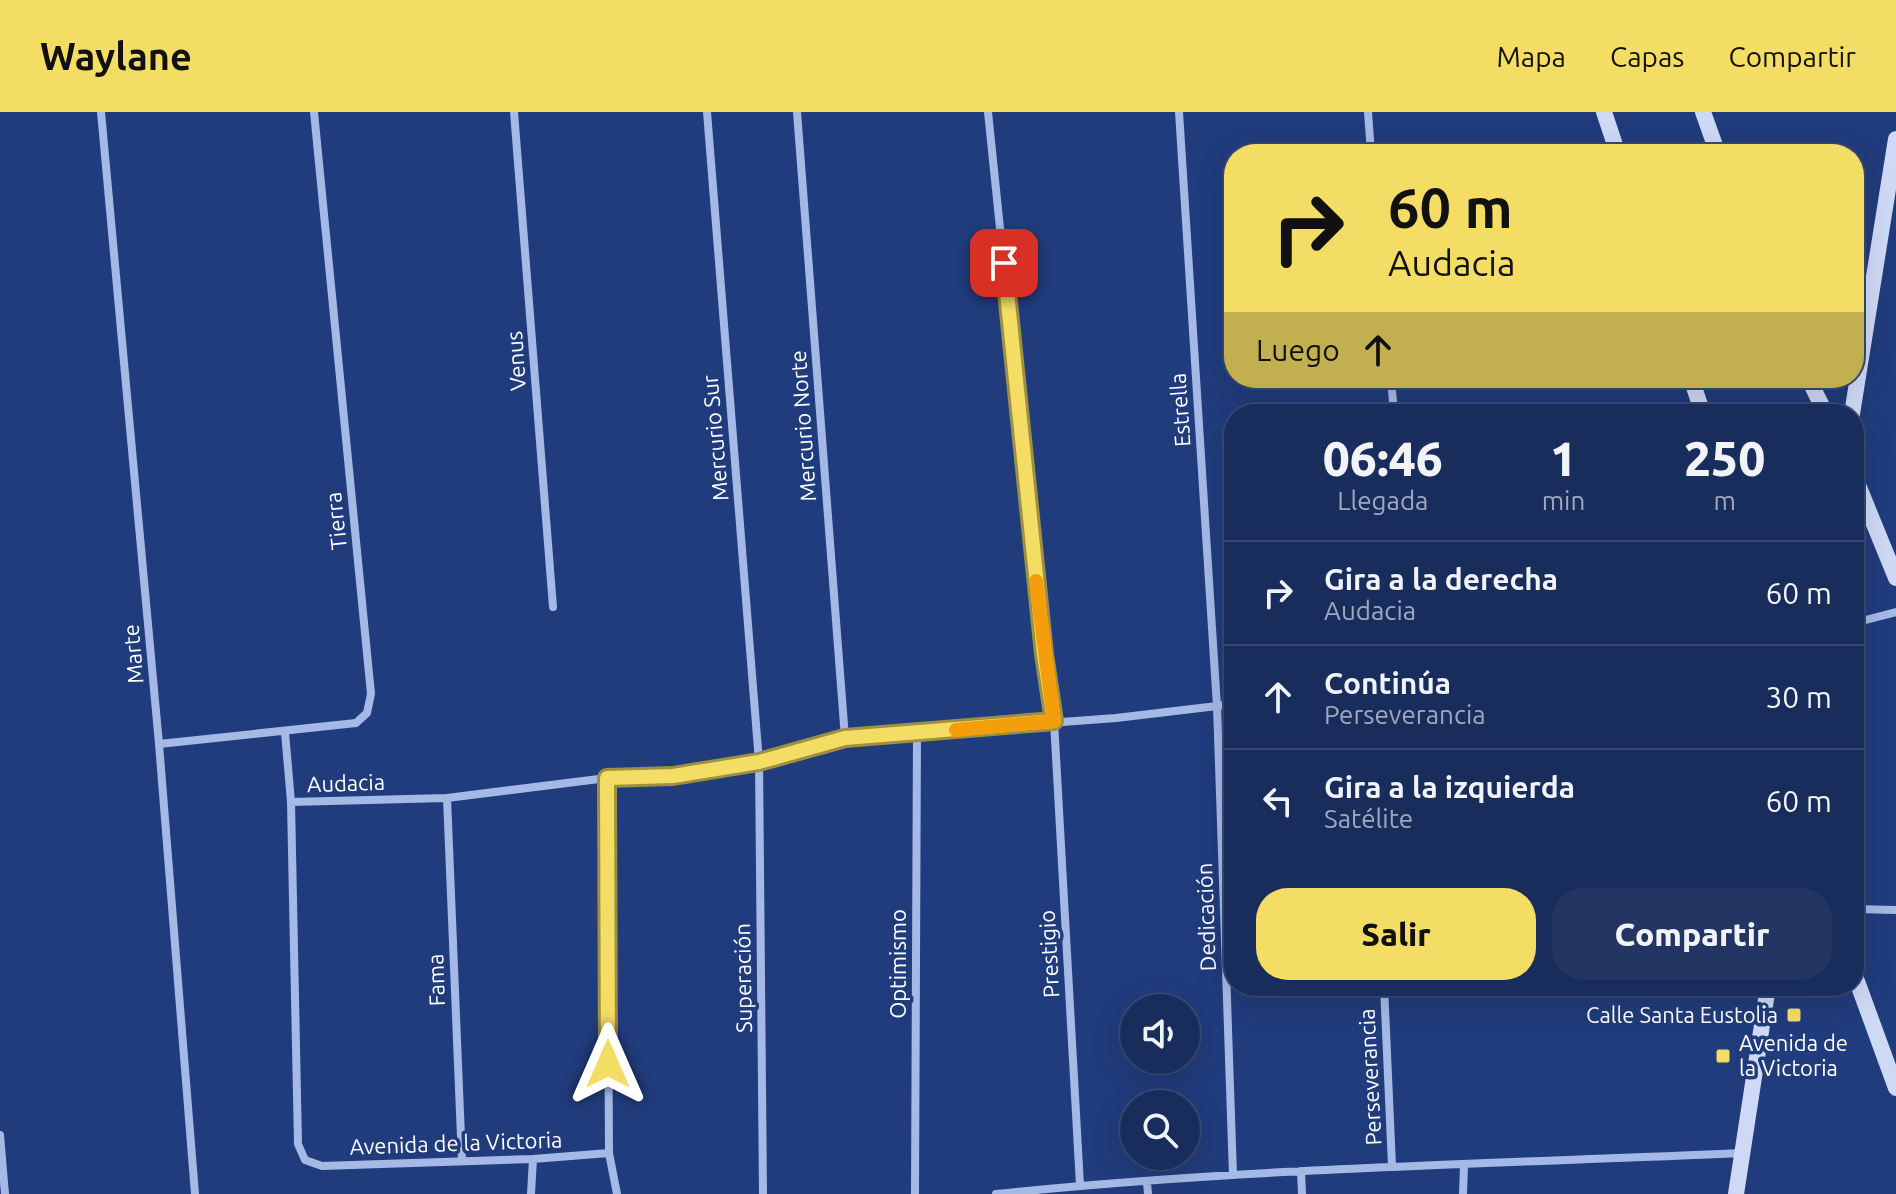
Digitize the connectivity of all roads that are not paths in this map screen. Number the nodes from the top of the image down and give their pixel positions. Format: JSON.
{"nodes":[{"id":1,"x":101,"y":112,"type":"edge"},
{"id":2,"x":314,"y":112,"type":"edge"},
{"id":3,"x":514,"y":112,"type":"edge"},
{"id":4,"x":707,"y":112,"type":"edge"},
{"id":5,"x":797,"y":112,"type":"edge"},
{"id":6,"x":988,"y":112,"type":"edge"},
{"id":7,"x":1179,"y":112,"type":"edge"},
{"id":8,"x":1368,"y":112,"type":"edge"},
{"id":9,"x":1604,"y":112,"type":"edge"},
{"id":10,"x":1703,"y":112,"type":"edge"},
{"id":11,"x":1896,"y":139,"type":"edge"},
{"id":12,"x":1370,"y":144,"type":"edge"},
{"id":13,"x":1615,"y":144,"type":"edge"},
{"id":14,"x":1714,"y":144,"type":"edge"},
{"id":15,"x":1864,"y":282,"type":"edge"},
{"id":16,"x":1864,"y":500,"type":"edge"},
{"id":17,"x":1896,"y":578,"type":"edge"},
{"id":18,"x":553,"y":607,"type":"dead end"},
{"id":19,"x":1896,"y":612,"type":"edge"},
{"id":20,"x":1864,"y":620,"type":"edge"},
{"id":21,"x":1224,"y":705,"type":"edge"},
{"id":22,"x":1217,"y":706,"type":"junction"},
{"id":23,"x":1054,"y":721,"type":"junction"},
{"id":24,"x":285,"y":732,"type":"junction"},
{"id":25,"x":917,"y":733,"type":"junction"},
{"id":26,"x":845,"y":738,"type":"junction"},
{"id":27,"x":159,"y":744,"type":"junction"},
{"id":28,"x":759,"y":762,"type":"junction"},
{"id":29,"x":607,"y":778,"type":"junction"},
{"id":30,"x":447,"y":798,"type":"junction"},
{"id":31,"x":291,"y":802,"type":"junction"},
{"id":32,"x":1864,"y":909,"type":"edge"},
{"id":33,"x":1896,"y":910,"type":"edge"},
{"id":34,"x":1224,"y":911,"type":"edge"},
{"id":35,"x":1227,"y":996,"type":"edge"},
{"id":36,"x":1384,"y":996,"type":"edge"},
{"id":37,"x":1767,"y":996,"type":"edge"},
{"id":38,"x":1862,"y":996,"type":"edge"},
{"id":39,"x":1896,"y":1088,"type":"edge"},
{"id":40,"x":0,"y":1135,"type":"edge"},
{"id":41,"x":609,"y":1153,"type":"junction"},
{"id":42,"x":1743,"y":1153,"type":"junction"},
{"id":43,"x":533,"y":1159,"type":"junction"},
{"id":44,"x":305,"y":1160,"type":"joint"},
{"id":45,"x":462,"y":1161,"type":"junction"},
{"id":46,"x":1392,"y":1166,"type":"junction"},
{"id":47,"x":1464,"y":1166,"type":"junction"},
{"id":48,"x":1301,"y":1171,"type":"junction"},
{"id":49,"x":1233,"y":1175,"type":"junction"},
{"id":50,"x":1147,"y":1182,"type":"junction"},
{"id":51,"x":1080,"y":1185,"type":"junction"},
{"id":52,"x":5,"y":1194,"type":"edge"},
{"id":53,"x":195,"y":1194,"type":"edge"},
{"id":54,"x":531,"y":1194,"type":"edge"},
{"id":55,"x":617,"y":1194,"type":"edge"},
{"id":56,"x":763,"y":1194,"type":"edge"},
{"id":57,"x":915,"y":1194,"type":"edge"},
{"id":58,"x":996,"y":1194,"type":"edge"},
{"id":59,"x":1148,"y":1194,"type":"edge"},
{"id":60,"x":1302,"y":1194,"type":"edge"},
{"id":61,"x":1463,"y":1194,"type":"edge"},
{"id":62,"x":1736,"y":1194,"type":"edge"}],
"edges":[{"from":1,"to":27,"type":"street","name":"Marte"},
{"from":2,"to":24,"type":"street","name":"Tierra"},
{"from":3,"to":18,"type":"street","name":"Venus"},
{"from":4,"to":28,"type":"street","name":"Mercurio Sur"},
{"from":5,"to":26,"type":"street","name":"Mercurio Norte"},
{"from":6,"to":23,"type":"street","name":"Prestigio"},
{"from":7,"to":22,"type":"street","name":"Estrella"},
{"from":8,"to":12,"type":"street"},
{"from":9,"to":13,"type":"street"},
{"from":10,"to":14,"type":"street"},
{"from":11,"to":15,"type":"street"},
{"from":16,"to":17,"type":"street"},
{"from":19,"to":20,"type":"street"},
{"from":21,"to":22,"type":"street"},
{"from":22,"to":23,"type":"street"},
{"from":22,"to":34,"type":"street","name":"Dedicación"},
{"from":23,"to":25,"type":"street"},
{"from":23,"to":51,"type":"street","name":"Prestigio"},
{"from":24,"to":27,"type":"street","name":"Tierra"},
{"from":24,"to":31,"type":"street"},
{"from":25,"to":26,"type":"street"},
{"from":25,"to":57,"type":"street","name":"Optimismo"},
{"from":26,"to":28,"type":"street"},
{"from":27,"to":53,"type":"street","name":"Marte"},
{"from":28,"to":29,"type":"street","name":"Audacia"},
{"from":28,"to":56,"type":"street","name":"Superación"},
{"from":29,"to":30,"type":"street","name":"Audacia"},
{"from":29,"to":41,"type":"street"},
{"from":30,"to":31,"type":"street","name":"Audacia"},
{"from":30,"to":45,"type":"street","name":"Fama"},
{"from":31,"to":44,"type":"street","name":"Audacia"},
{"from":32,"to":33,"type":"street"},
{"from":35,"to":49,"type":"street","name":"Dedicación"},
{"from":36,"to":46,"type":"street","name":"Perseverancia"},
{"from":37,"to":42,"type":"street"},
{"from":38,"to":39,"type":"street"},
{"from":40,"to":52,"type":"street"},
{"from":41,"to":43,"type":"street","name":"Avenida de la Victoria"},
{"from":41,"to":55,"type":"street"},
{"from":42,"to":47,"type":"street"},
{"from":42,"to":62,"type":"street"},
{"from":43,"to":45,"type":"street","name":"Avenida de la Victoria"},
{"from":43,"to":54,"type":"street"},
{"from":44,"to":45,"type":"street","name":"Avenida de la Victoria"},
{"from":46,"to":47,"type":"street"},
{"from":46,"to":48,"type":"street"},
{"from":47,"to":61,"type":"street"},
{"from":48,"to":49,"type":"street"},
{"from":48,"to":60,"type":"street"},
{"from":49,"to":50,"type":"street"},
{"from":50,"to":51,"type":"street"},
{"from":50,"to":59,"type":"street"},
{"from":51,"to":58,"type":"street"}]}
